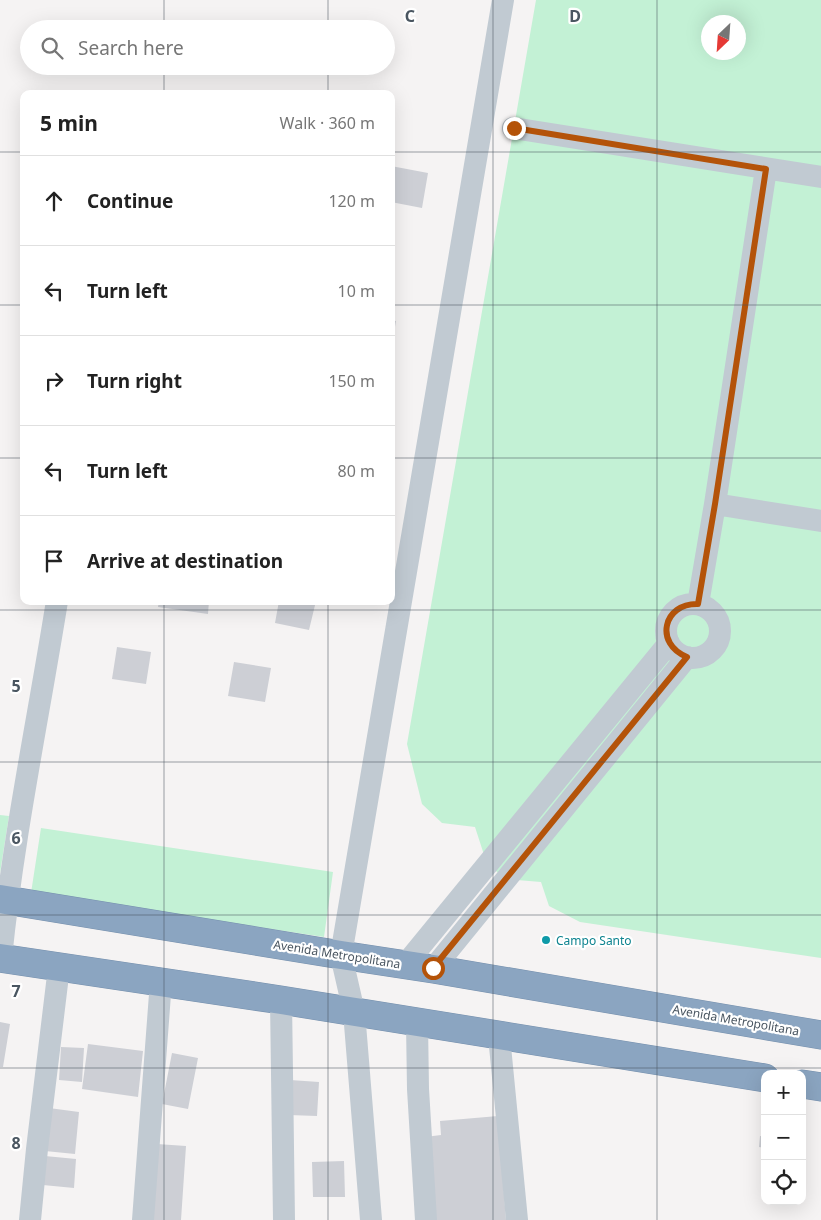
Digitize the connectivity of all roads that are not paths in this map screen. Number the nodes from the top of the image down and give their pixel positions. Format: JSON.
{"nodes":[{"id":1,"x":503,"y":0,"type":"edge"},
{"id":2,"x":514,"y":128,"type":"dead end"},
{"id":3,"x":766,"y":169,"type":"junction"},
{"id":4,"x":821,"y":177,"type":"edge"},
{"id":5,"x":715,"y":504,"type":"junction"},
{"id":6,"x":821,"y":521,"type":"edge"},
{"id":7,"x":698,"y":604,"type":"junction"},
{"id":8,"x":58,"y":605,"type":"edge"},
{"id":9,"x":669,"y":643,"type":"junction"},
{"id":10,"x":687,"y":657,"type":"junction"},
{"id":11,"x":3,"y":900,"type":"edge"},
{"id":12,"x":341,"y":955,"type":"junction"},
{"id":13,"x":0,"y":958,"type":"edge"},
{"id":14,"x":405,"y":965,"type":"junction"},
{"id":15,"x":59,"y":967,"type":"junction"},
{"id":16,"x":433,"y":968,"type":"junction"},
{"id":17,"x":161,"y":981,"type":"junction"},
{"id":18,"x":281,"y":1000,"type":"junction"},
{"id":19,"x":354,"y":1012,"type":"junction"},
{"id":20,"x":417,"y":1023,"type":"junction"},
{"id":21,"x":821,"y":1035,"type":"edge"},
{"id":22,"x":499,"y":1036,"type":"junction"},
{"id":23,"x":761,"y":1077,"type":"edge"},
{"id":24,"x":806,"y":1085,"type":"edge"},
{"id":25,"x":821,"y":1087,"type":"edge"},
{"id":26,"x":30,"y":1220,"type":"edge"},
{"id":27,"x":143,"y":1220,"type":"edge"},
{"id":28,"x":284,"y":1220,"type":"edge"},
{"id":29,"x":371,"y":1220,"type":"edge"},
{"id":30,"x":426,"y":1220,"type":"edge"},
{"id":31,"x":516,"y":1220,"type":"edge"}],
"edges":[{"from":1,"to":12,"type":"street"},
{"from":2,"to":3,"type":"street"},
{"from":3,"to":4,"type":"street"},
{"from":3,"to":5,"type":"street"},
{"from":5,"to":6,"type":"street"},
{"from":5,"to":7,"type":"street"},
{"from":7,"to":9,"type":"street"},
{"from":7,"to":10,"type":"street"},
{"from":8,"to":11,"type":"street"},
{"from":9,"to":10,"type":"street"},
{"from":9,"to":14,"type":"street"},
{"from":10,"to":16,"type":"street"},
{"from":11,"to":12,"type":"highway","name":"Avenida Metropolitana"},
{"from":11,"to":13,"type":"street"},
{"from":12,"to":14,"type":"highway","name":"Avenida Metropolitana"},
{"from":12,"to":19,"type":"street"},
{"from":13,"to":15,"type":"highway"},
{"from":14,"to":16,"type":"highway","name":"Avenida Metropolitana"},
{"from":15,"to":17,"type":"highway"},
{"from":15,"to":26,"type":"street"},
{"from":16,"to":21,"type":"highway","name":"Avenida Metropolitana"},
{"from":17,"to":18,"type":"highway"},
{"from":17,"to":27,"type":"street"},
{"from":18,"to":19,"type":"highway"},
{"from":18,"to":28,"type":"street"},
{"from":19,"to":20,"type":"highway"},
{"from":19,"to":29,"type":"street"},
{"from":20,"to":22,"type":"highway"},
{"from":20,"to":30,"type":"street"},
{"from":22,"to":23,"type":"highway"},
{"from":22,"to":31,"type":"street"},
{"from":24,"to":25,"type":"highway"}]}
